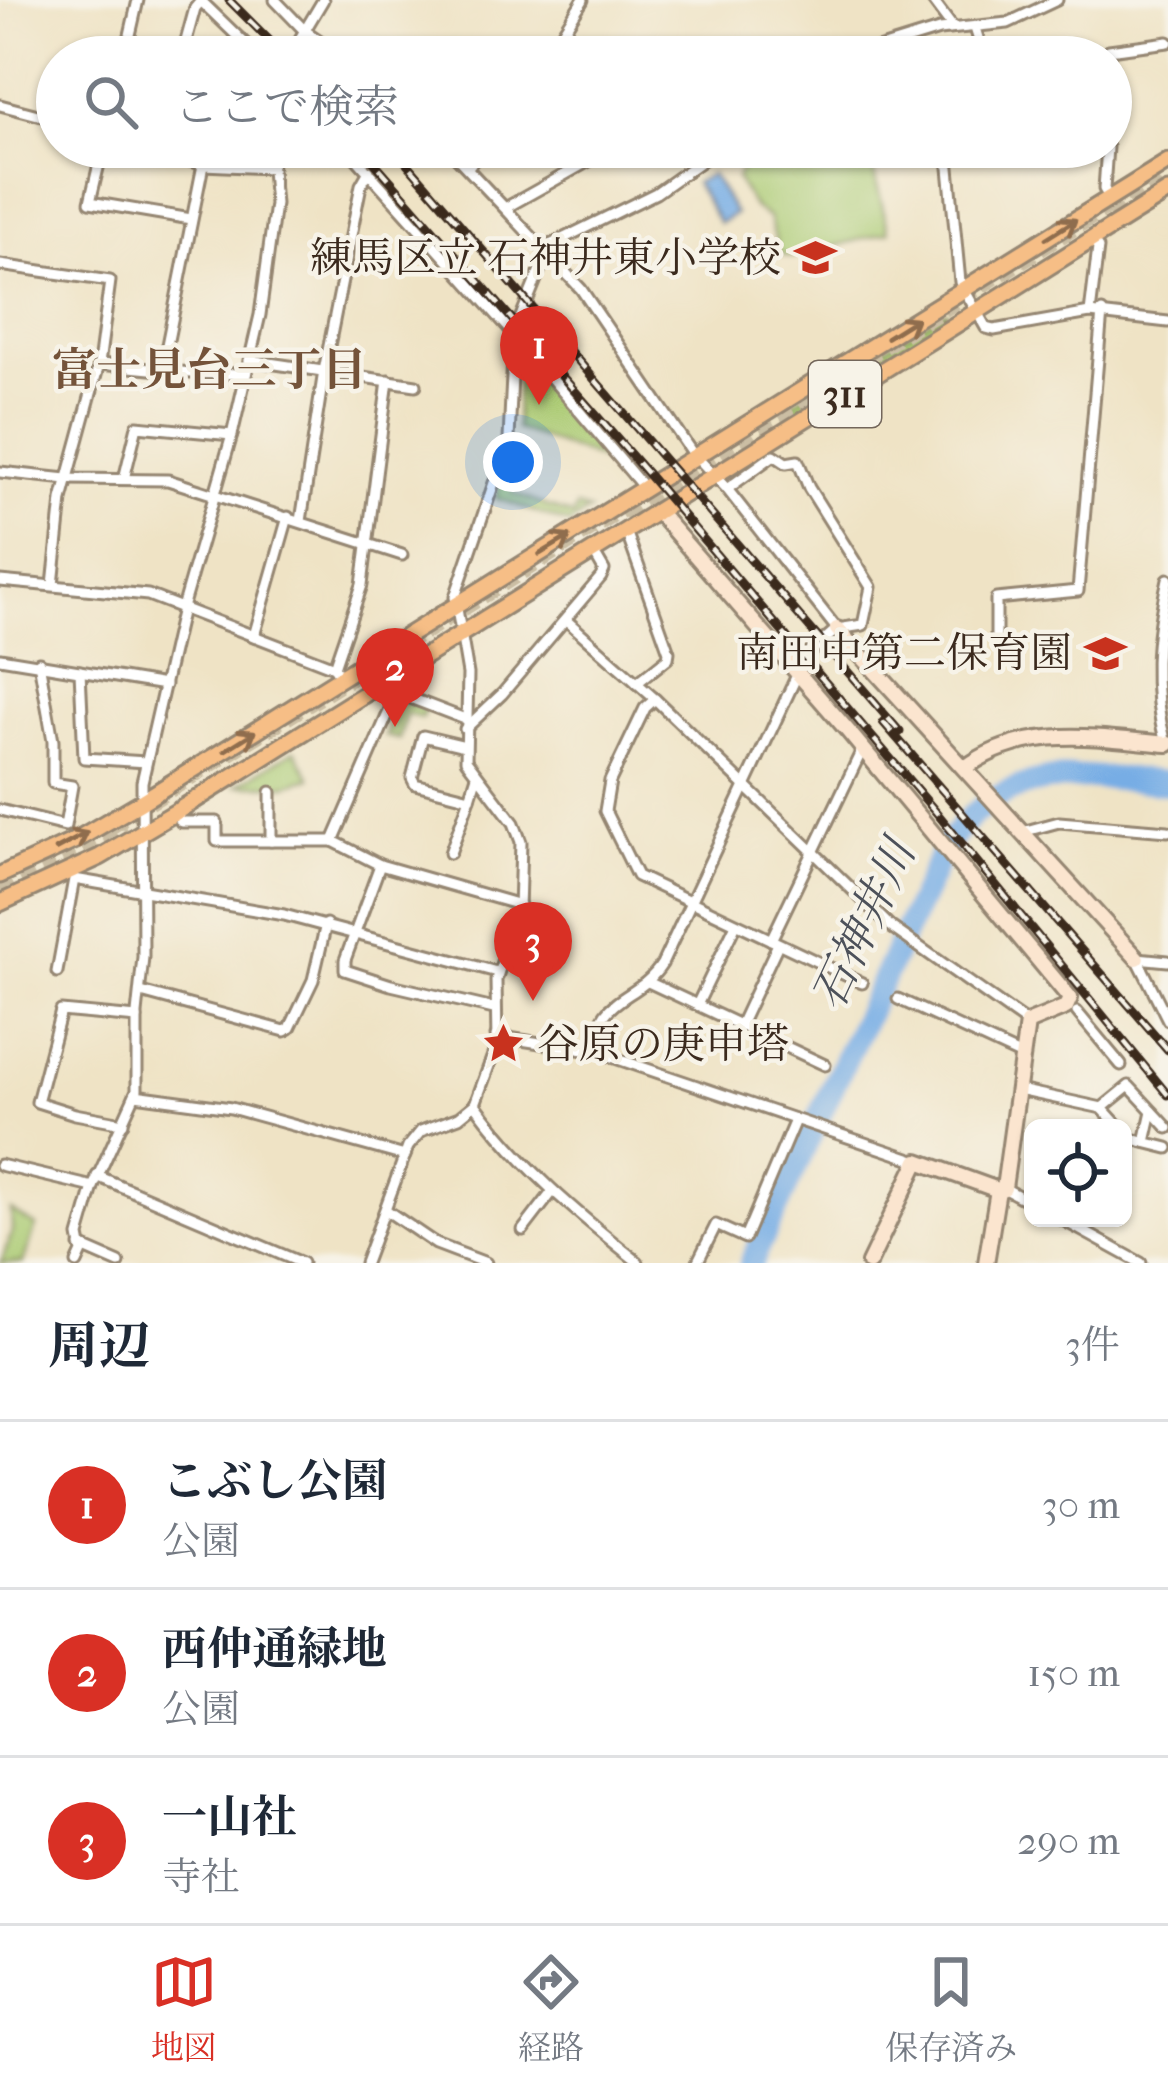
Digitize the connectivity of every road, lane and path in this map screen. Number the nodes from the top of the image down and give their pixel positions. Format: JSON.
{"nodes":[{"id":1,"x":138,"y":0,"type":"edge"},
{"id":2,"x":200,"y":0,"type":"edge"},
{"id":3,"x":275,"y":0,"type":"edge"},
{"id":4,"x":323,"y":0,"type":"edge"},
{"id":5,"x":583,"y":0,"type":"edge"},
{"id":6,"x":932,"y":0,"type":"edge"},
{"id":7,"x":1057,"y":0,"type":"edge"},
{"id":8,"x":953,"y":28,"type":"junction"},
{"id":9,"x":975,"y":28,"type":"junction"},
{"id":10,"x":304,"y":30,"type":"junction"},
{"id":11,"x":130,"y":36,"type":"edge"},
{"id":12,"x":187,"y":36,"type":"edge"},
{"id":13,"x":237,"y":36,"type":"edge"},
{"id":14,"x":301,"y":36,"type":"edge"},
{"id":15,"x":313,"y":36,"type":"edge"},
{"id":16,"x":560,"y":36,"type":"edge"},
{"id":17,"x":927,"y":36,"type":"edge"},
{"id":18,"x":977,"y":36,"type":"edge"},
{"id":19,"x":1168,"y":42,"type":"edge"},
{"id":20,"x":1132,"y":47,"type":"edge"},
{"id":21,"x":0,"y":105,"type":"edge"},
{"id":22,"x":36,"y":114,"type":"edge"},
{"id":23,"x":1168,"y":162,"type":"edge"},
{"id":24,"x":98,"y":168,"type":"edge"},
{"id":25,"x":201,"y":168,"type":"edge"},
{"id":26,"x":272,"y":168,"type":"edge"},
{"id":27,"x":366,"y":168,"type":"edge"},
{"id":28,"x":469,"y":168,"type":"edge"},
{"id":29,"x":577,"y":168,"type":"edge"},
{"id":30,"x":691,"y":168,"type":"edge"},
{"id":31,"x":949,"y":168,"type":"edge"},
{"id":32,"x":1106,"y":168,"type":"edge"},
{"id":33,"x":369,"y":171,"type":"junction"},
{"id":34,"x":1168,"y":192,"type":"edge"},
{"id":35,"x":1110,"y":199,"type":"junction"},
{"id":36,"x":507,"y":207,"type":"junction"},
{"id":37,"x":191,"y":219,"type":"junction"},
{"id":38,"x":1092,"y":239,"type":"junction"},
{"id":39,"x":547,"y":252,"type":"junction"},
{"id":40,"x":0,"y":265,"type":"edge"},
{"id":41,"x":962,"y":291,"type":"junction"},
{"id":42,"x":975,"y":312,"type":"junction"},
{"id":43,"x":1096,"y":313,"type":"junction"},
{"id":44,"x":1168,"y":322,"type":"edge"},
{"id":45,"x":514,"y":334,"type":"junction"},
{"id":46,"x":249,"y":359,"type":"junction"},
{"id":47,"x":99,"y":364,"type":"junction"},
{"id":48,"x":162,"y":370,"type":"junction"},
{"id":49,"x":324,"y":371,"type":"junction"},
{"id":50,"x":246,"y":374,"type":"junction"},
{"id":51,"x":388,"y":380,"type":"junction"},
{"id":52,"x":416,"y":385,"type":"dead end"},
{"id":53,"x":232,"y":435,"type":"junction"},
{"id":54,"x":696,"y":456,"type":"junction"},
{"id":55,"x":0,"y":472,"type":"edge"},
{"id":56,"x":713,"y":475,"type":"junction"},
{"id":57,"x":67,"y":479,"type":"junction"},
{"id":58,"x":124,"y":479,"type":"junction"},
{"id":59,"x":644,"y":489,"type":"junction"},
{"id":60,"x":727,"y":489,"type":"junction"},
{"id":61,"x":215,"y":493,"type":"junction"},
{"id":62,"x":657,"y":511,"type":"junction"},
{"id":63,"x":289,"y":517,"type":"junction"},
{"id":64,"x":301,"y":521,"type":"junction"},
{"id":65,"x":626,"y":530,"type":"junction"},
{"id":66,"x":369,"y":544,"type":"junction"},
{"id":67,"x":593,"y":551,"type":"junction"},
{"id":68,"x":402,"y":555,"type":"dead end"},
{"id":69,"x":1168,"y":579,"type":"edge"},
{"id":70,"x":0,"y":580,"type":"edge"},
{"id":71,"x":53,"y":585,"type":"junction"},
{"id":72,"x":455,"y":606,"type":"junction"},
{"id":73,"x":182,"y":608,"type":"junction"},
{"id":74,"x":566,"y":620,"type":"junction"},
{"id":75,"x":837,"y":628,"type":"junction"},
{"id":76,"x":459,"y":635,"type":"junction"},
{"id":77,"x":996,"y":635,"type":"dead end"},
{"id":78,"x":254,"y":636,"type":"junction"},
{"id":79,"x":0,"y":658,"type":"edge"},
{"id":80,"x":39,"y":662,"type":"junction"},
{"id":81,"x":796,"y":670,"type":"junction"},
{"id":82,"x":80,"y":671,"type":"junction"},
{"id":83,"x":337,"y":673,"type":"junction"},
{"id":84,"x":637,"y":683,"type":"junction"},
{"id":85,"x":165,"y":685,"type":"junction"},
{"id":86,"x":391,"y":687,"type":"junction"},
{"id":87,"x":655,"y":699,"type":"junction"},
{"id":88,"x":465,"y":724,"type":"junction"},
{"id":89,"x":1167,"y":744,"type":"edge"},
{"id":90,"x":465,"y":746,"type":"junction"},
{"id":91,"x":863,"y":748,"type":"junction"},
{"id":92,"x":146,"y":762,"type":"junction"},
{"id":93,"x":964,"y":768,"type":"junction"},
{"id":94,"x":477,"y":776,"type":"junction"},
{"id":95,"x":746,"y":787,"type":"junction"},
{"id":96,"x":271,"y":792,"type":"dead end"},
{"id":97,"x":470,"y":799,"type":"junction"},
{"id":98,"x":141,"y":802,"type":"junction"},
{"id":99,"x":0,"y":810,"type":"edge"},
{"id":100,"x":176,"y":812,"type":"junction"},
{"id":101,"x":1168,"y":831,"type":"edge"},
{"id":102,"x":1022,"y":832,"type":"junction"},
{"id":103,"x":140,"y":834,"type":"junction"},
{"id":104,"x":271,"y":841,"type":"junction"},
{"id":105,"x":333,"y":841,"type":"junction"},
{"id":106,"x":450,"y":853,"type":"dead end"},
{"id":107,"x":812,"y":853,"type":"junction"},
{"id":108,"x":380,"y":866,"type":"junction"},
{"id":109,"x":0,"y":875,"type":"edge"},
{"id":110,"x":71,"y":876,"type":"junction"},
{"id":111,"x":141,"y":890,"type":"junction"},
{"id":112,"x":691,"y":902,"type":"junction"},
{"id":113,"x":0,"y":903,"type":"edge"},
{"id":114,"x":520,"y":904,"type":"junction"},
{"id":115,"x":326,"y":924,"type":"junction"},
{"id":116,"x":736,"y":924,"type":"junction"},
{"id":117,"x":355,"y":932,"type":"junction"},
{"id":118,"x":774,"y":942,"type":"junction"},
{"id":119,"x":1137,"y":958,"type":"junction"},
{"id":120,"x":1168,"y":961,"type":"edge"},
{"id":121,"x":57,"y":972,"type":"dead end"},
{"id":122,"x":497,"y":972,"type":"junction"},
{"id":123,"x":649,"y":982,"type":"junction"},
{"id":124,"x":862,"y":983,"type":"dead end"},
{"id":125,"x":141,"y":992,"type":"junction"},
{"id":126,"x":898,"y":998,"type":"dead end"},
{"id":127,"x":697,"y":1005,"type":"junction"},
{"id":128,"x":494,"y":1009,"type":"junction"},
{"id":129,"x":1077,"y":1012,"type":"dead end"},
{"id":130,"x":137,"y":1018,"type":"junction"},
{"id":131,"x":1168,"y":1019,"type":"edge"},
{"id":132,"x":1027,"y":1024,"type":"junction"},
{"id":133,"x":740,"y":1025,"type":"junction"},
{"id":134,"x":496,"y":1036,"type":"junction"},
{"id":135,"x":597,"y":1052,"type":"junction"},
{"id":136,"x":1024,"y":1057,"type":"junction"},
{"id":137,"x":825,"y":1065,"type":"dead end"},
{"id":138,"x":1121,"y":1065,"type":"dead end"},
{"id":139,"x":1019,"y":1090,"type":"junction"},
{"id":140,"x":135,"y":1095,"type":"junction"},
{"id":141,"x":476,"y":1104,"type":"junction"},
{"id":142,"x":1102,"y":1108,"type":"junction"},
{"id":143,"x":1152,"y":1111,"type":"junction"},
{"id":144,"x":1112,"y":1119,"type":"edge"},
{"id":145,"x":797,"y":1120,"type":"junction"},
{"id":146,"x":123,"y":1123,"type":"junction"},
{"id":147,"x":1168,"y":1128,"type":"edge"},
{"id":148,"x":1132,"y":1135,"type":"edge"},
{"id":149,"x":1144,"y":1142,"type":"junction"},
{"id":150,"x":1168,"y":1148,"type":"edge"},
{"id":151,"x":405,"y":1156,"type":"junction"},
{"id":152,"x":918,"y":1161,"type":"junction"},
{"id":153,"x":0,"y":1165,"type":"edge"},
{"id":154,"x":95,"y":1182,"type":"junction"},
{"id":155,"x":1001,"y":1189,"type":"junction"},
{"id":156,"x":553,"y":1191,"type":"junction"},
{"id":157,"x":1024,"y":1200,"type":"edge"},
{"id":158,"x":386,"y":1210,"type":"junction"},
{"id":159,"x":1075,"y":1227,"type":"edge"},
{"id":160,"x":523,"y":1230,"type":"dead end"},
{"id":161,"x":80,"y":1246,"type":"junction"},
{"id":162,"x":638,"y":1262,"type":"edge"},
{"id":163,"x":77,"y":1263,"type":"edge"},
{"id":164,"x":118,"y":1263,"type":"edge"},
{"id":165,"x":302,"y":1263,"type":"edge"},
{"id":166,"x":365,"y":1263,"type":"edge"},
{"id":167,"x":486,"y":1263,"type":"edge"},
{"id":168,"x":697,"y":1263,"type":"edge"},
{"id":169,"x":869,"y":1263,"type":"edge"},
{"id":170,"x":986,"y":1263,"type":"edge"},
{"id":171,"x":1141,"y":1263,"type":"edge"}],
"edges":[{"from":1,"to":11,"type":"street"},
{"from":2,"to":12,"type":"street"},
{"from":2,"to":13,"type":"street"},
{"from":3,"to":10,"type":"street"},
{"from":4,"to":10,"type":"street"},
{"from":5,"to":16,"type":"street"},
{"from":6,"to":8,"type":"street"},
{"from":7,"to":9,"type":"street"},
{"from":8,"to":9,"type":"street"},
{"from":8,"to":17,"type":"street"},
{"from":9,"to":18,"type":"street"},
{"from":10,"to":14,"type":"street"},
{"from":10,"to":15,"type":"street"},
{"from":19,"to":20,"type":"street"},
{"from":21,"to":22,"type":"street"},
{"from":23,"to":35,"type":"main road"},
{"from":24,"to":37,"type":"street"},
{"from":25,"to":37,"type":"street"},
{"from":26,"to":46,"type":"street"},
{"from":27,"to":33,"type":"street"},
{"from":28,"to":36,"type":"street"},
{"from":29,"to":36,"type":"street"},
{"from":30,"to":39,"type":"street"},
{"from":31,"to":41,"type":"street"},
{"from":32,"to":35,"type":"street"},
{"from":33,"to":45,"type":"street"},
{"from":33,"to":49,"type":"street"},
{"from":34,"to":38,"type":"main road","number":"311"},
{"from":41,"to":35,"type":"main road","one_way":true},
{"from":36,"to":39,"type":"street"},
{"from":37,"to":48,"type":"street"},
{"from":38,"to":42,"type":"main road","number":"311"},
{"from":38,"to":43,"type":"street"},
{"from":39,"to":45,"type":"street"},
{"from":39,"to":54,"type":"street"},
{"from":40,"to":47,"type":"street"},
{"from":41,"to":42,"type":"street"},
{"from":54,"to":41,"type":"main road","one_way":true},
{"from":42,"to":43,"type":"street"},
{"from":42,"to":56,"type":"main road","number":"311"},
{"from":43,"to":44,"type":"street"},
{"from":43,"to":77,"type":"street"},
{"from":45,"to":59,"type":"street"},
{"from":45,"to":72,"type":"street"},
{"from":46,"to":49,"type":"street"},
{"from":46,"to":50,"type":"street"},
{"from":47,"to":48,"type":"street"},
{"from":47,"to":57,"type":"street"},
{"from":48,"to":50,"type":"street"},
{"from":49,"to":51,"type":"street"},
{"from":49,"to":64,"type":"street"},
{"from":50,"to":53,"type":"street"},
{"from":51,"to":52,"type":"street"},
{"from":51,"to":66,"type":"street"},
{"from":53,"to":58,"type":"street"},
{"from":53,"to":61,"type":"street"},
{"from":54,"to":56,"type":"street"},
{"from":54,"to":59,"type":"main road"},
{"from":55,"to":57,"type":"street"},
{"from":56,"to":60,"type":"street"},
{"from":56,"to":62,"type":"main road","number":"311"},
{"from":57,"to":58,"type":"street"},
{"from":57,"to":71,"type":"street"},
{"from":58,"to":61,"type":"street"},
{"from":72,"to":59,"type":"main road","one_way":true},
{"from":60,"to":75,"type":"street"},
{"from":60,"to":75,"type":"street"},
{"from":61,"to":63,"type":"street"},
{"from":61,"to":73,"type":"street"},
{"from":62,"to":65,"type":"main road"},
{"from":62,"to":81,"type":"street"},
{"from":63,"to":64,"type":"street"},
{"from":63,"to":78,"type":"street"},
{"from":64,"to":66,"type":"street"},
{"from":65,"to":67,"type":"main road"},
{"from":65,"to":84,"type":"street"},
{"from":66,"to":68,"type":"street"},
{"from":66,"to":83,"type":"street"},
{"from":67,"to":74,"type":"street"},
{"from":67,"to":76,"type":"main road"},
{"from":69,"to":89,"type":"street"},
{"from":70,"to":71,"type":"street"},
{"from":71,"to":73,"type":"street"},
{"from":72,"to":76,"type":"street"},
{"from":72,"to":83,"type":"main road"},
{"from":73,"to":78,"type":"street"},
{"from":73,"to":85,"type":"street"},
{"from":74,"to":84,"type":"street"},
{"from":74,"to":88,"type":"street"},
{"from":75,"to":81,"type":"street"},
{"from":75,"to":93,"type":"street"},
{"from":76,"to":86,"type":"main road"},
{"from":76,"to":88,"type":"street"},
{"from":78,"to":83,"type":"street"},
{"from":79,"to":80,"type":"street"},
{"from":80,"to":82,"type":"street"},
{"from":80,"to":99,"type":"street"},
{"from":81,"to":91,"type":"street"},
{"from":81,"to":95,"type":"street"},
{"from":82,"to":85,"type":"street"},
{"from":82,"to":92,"type":"street"},
{"from":98,"to":83,"type":"main road","one_way":true},
{"from":84,"to":87,"type":"street"},
{"from":85,"to":92,"type":"street"},
{"from":86,"to":88,"type":"street"},
{"from":86,"to":100,"type":"main road"},
{"from":86,"to":105,"type":"street"},
{"from":87,"to":95,"type":"street"},
{"from":87,"to":112,"type":"street"},
{"from":88,"to":90,"type":"street"},
{"from":89,"to":93,"type":"street"},
{"from":90,"to":94,"type":"street"},
{"from":90,"to":97,"type":"street"},
{"from":91,"to":107,"type":"street"},
{"from":91,"to":132,"type":"street"},
{"from":92,"to":98,"type":"street"},
{"from":93,"to":102,"type":"street"},
{"from":94,"to":97,"type":"street"},
{"from":94,"to":114,"type":"street"},
{"from":95,"to":107,"type":"street"},
{"from":95,"to":112,"type":"street"},
{"from":96,"to":104,"type":"street"},
{"from":97,"to":106,"type":"street"},
{"from":98,"to":103,"type":"street"},
{"from":109,"to":98,"type":"main road","one_way":true},
{"from":100,"to":103,"type":"main road"},
{"from":100,"to":104,"type":"street"},
{"from":101,"to":102,"type":"street"},
{"from":102,"to":119,"type":"street"},
{"from":103,"to":110,"type":"main road"},
{"from":103,"to":111,"type":"street"},
{"from":104,"to":105,"type":"street"},
{"from":105,"to":108,"type":"street"},
{"from":107,"to":118,"type":"street"},
{"from":107,"to":132,"type":"street"},
{"from":108,"to":114,"type":"street"},
{"from":108,"to":117,"type":"street"},
{"from":110,"to":111,"type":"street"},
{"from":110,"to":113,"type":"main road"},
{"from":110,"to":121,"type":"street"},
{"from":111,"to":115,"type":"street"},
{"from":111,"to":125,"type":"street"},
{"from":112,"to":116,"type":"street"},
{"from":112,"to":123,"type":"street"},
{"from":114,"to":122,"type":"street"},
{"from":115,"to":117,"type":"street"},
{"from":115,"to":125,"type":"street"},
{"from":116,"to":118,"type":"street"},
{"from":116,"to":127,"type":"street"},
{"from":117,"to":122,"type":"street"},
{"from":117,"to":128,"type":"street"},
{"from":118,"to":124,"type":"street"},
{"from":118,"to":133,"type":"street"},
{"from":119,"to":120,"type":"street"},
{"from":119,"to":131,"type":"street"},
{"from":122,"to":128,"type":"street"},
{"from":123,"to":127,"type":"street"},
{"from":123,"to":135,"type":"street"},
{"from":125,"to":130,"type":"street"},
{"from":126,"to":136,"type":"street"},
{"from":127,"to":133,"type":"street"},
{"from":128,"to":134,"type":"street"},
{"from":129,"to":138,"type":"street"},
{"from":130,"to":140,"type":"street"},
{"from":130,"to":146,"type":"street"},
{"from":132,"to":136,"type":"street"},
{"from":133,"to":137,"type":"street"},
{"from":134,"to":135,"type":"street"},
{"from":134,"to":141,"type":"street"},
{"from":135,"to":145,"type":"street"},
{"from":136,"to":139,"type":"street"},
{"from":139,"to":142,"type":"street"},
{"from":139,"to":155,"type":"street"},
{"from":140,"to":146,"type":"street"},
{"from":140,"to":151,"type":"street"},
{"from":141,"to":151,"type":"street"},
{"from":141,"to":156,"type":"street"},
{"from":142,"to":143,"type":"street"},
{"from":142,"to":144,"type":"street"},
{"from":143,"to":147,"type":"street"},
{"from":143,"to":149,"type":"street"},
{"from":145,"to":152,"type":"street"},
{"from":145,"to":168,"type":"street"},
{"from":146,"to":154,"type":"street"},
{"from":148,"to":149,"type":"street"},
{"from":149,"to":150,"type":"street"},
{"from":151,"to":158,"type":"street"},
{"from":152,"to":155,"type":"street"},
{"from":152,"to":169,"type":"street"},
{"from":153,"to":154,"type":"street"},
{"from":154,"to":161,"type":"street"},
{"from":154,"to":165,"type":"street"},
{"from":155,"to":157,"type":"street"},
{"from":155,"to":170,"type":"street"},
{"from":156,"to":160,"type":"street"},
{"from":156,"to":162,"type":"street"},
{"from":158,"to":166,"type":"street"},
{"from":158,"to":167,"type":"street"},
{"from":159,"to":171,"type":"street"},
{"from":161,"to":163,"type":"street"},
{"from":161,"to":164,"type":"street"}]}
